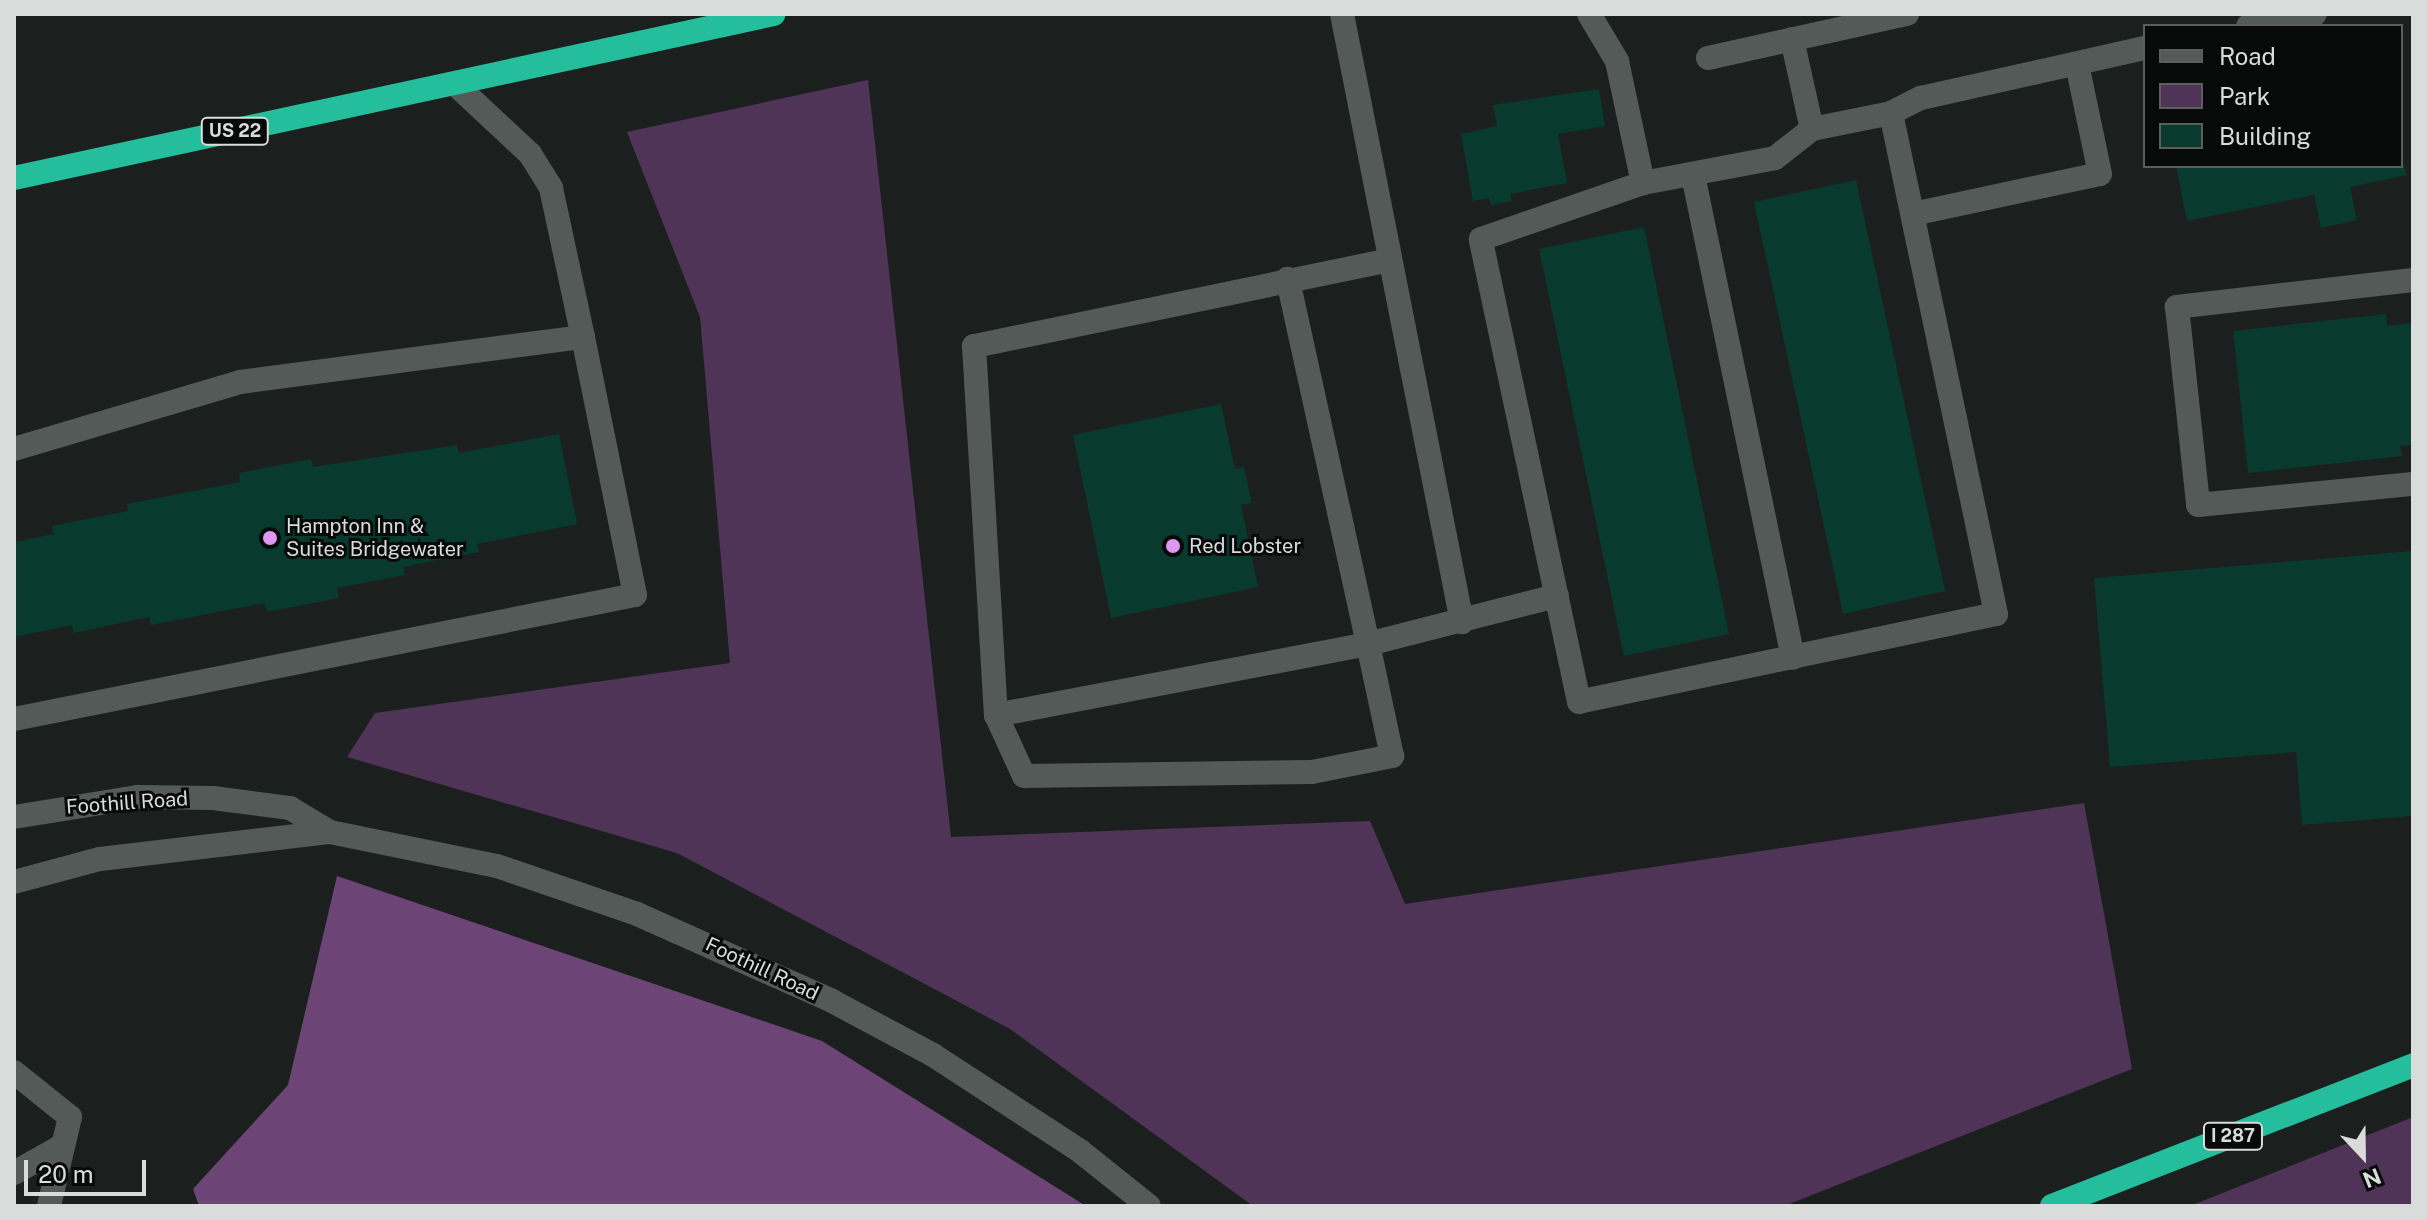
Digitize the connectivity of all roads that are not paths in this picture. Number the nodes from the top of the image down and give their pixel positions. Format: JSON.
{"nodes":[{"id":1,"x":774,"y":14,"type":"edge"},
{"id":2,"x":1342,"y":14,"type":"edge"},
{"id":3,"x":1589,"y":14,"type":"edge"},
{"id":4,"x":1907,"y":14,"type":"edge"},
{"id":5,"x":2315,"y":14,"type":"edge"},
{"id":6,"x":2257,"y":24,"type":"edge"},
{"id":7,"x":1792,"y":39,"type":"junction"},
{"id":8,"x":2143,"y":48,"type":"edge"},
{"id":9,"x":1708,"y":58,"type":"dead end"},
{"id":10,"x":2077,"y":64,"type":"junction"},
{"id":11,"x":455,"y":84,"type":"junction"},
{"id":12,"x":1891,"y":113,"type":"junction"},
{"id":13,"x":1812,"y":129,"type":"junction"},
{"id":14,"x":1693,"y":175,"type":"junction"},
{"id":15,"x":14,"y":178,"type":"edge"},
{"id":16,"x":1643,"y":183,"type":"junction"},
{"id":17,"x":1913,"y":214,"type":"junction"},
{"id":18,"x":1390,"y":260,"type":"junction"},
{"id":19,"x":1288,"y":279,"type":"junction"},
{"id":20,"x":2413,"y":280,"type":"edge"},
{"id":21,"x":583,"y":337,"type":"junction"},
{"id":22,"x":14,"y":449,"type":"edge"},
{"id":23,"x":2413,"y":484,"type":"edge"},
{"id":24,"x":1557,"y":596,"type":"junction"},
{"id":25,"x":1462,"y":622,"type":"junction"},
{"id":26,"x":1368,"y":644,"type":"junction"},
{"id":27,"x":1793,"y":658,"type":"junction"},
{"id":28,"x":996,"y":715,"type":"junction"},
{"id":29,"x":14,"y":719,"type":"edge"},
{"id":30,"x":14,"y":817,"type":"edge"},
{"id":31,"x":330,"y":832,"type":"junction"},
{"id":32,"x":14,"y":882,"type":"edge"},
{"id":33,"x":2413,"y":1065,"type":"edge"},
{"id":34,"x":14,"y":1072,"type":"edge"},
{"id":35,"x":60,"y":1147,"type":"junction"},
{"id":36,"x":14,"y":1173,"type":"edge"},
{"id":37,"x":49,"y":1206,"type":"edge"},
{"id":38,"x":1149,"y":1206,"type":"edge"},
{"id":39,"x":2052,"y":1206,"type":"edge"}],
"edges":[{"from":1,"to":11,"type":"highway","number":"US 22"},
{"from":2,"to":18,"type":"street"},
{"from":3,"to":16,"type":"street"},
{"from":4,"to":7,"type":"street"},
{"from":5,"to":6,"type":"street"},
{"from":7,"to":9,"type":"street"},
{"from":7,"to":13,"type":"street"},
{"from":8,"to":10,"type":"street"},
{"from":10,"to":12,"type":"street"},
{"from":10,"to":17,"type":"street"},
{"from":11,"to":15,"type":"highway","number":"US 22"},
{"from":11,"to":21,"type":"street"},
{"from":12,"to":13,"type":"street"},
{"from":12,"to":17,"type":"street"},
{"from":13,"to":14,"type":"street"},
{"from":14,"to":16,"type":"street"},
{"from":14,"to":27,"type":"street"},
{"from":16,"to":24,"type":"street"},
{"from":17,"to":27,"type":"street"},
{"from":18,"to":19,"type":"street"},
{"from":18,"to":25,"type":"street"},
{"from":19,"to":26,"type":"street"},
{"from":19,"to":28,"type":"street"},
{"from":20,"to":23,"type":"street"},
{"from":21,"to":22,"type":"street"},
{"from":21,"to":29,"type":"street"},
{"from":24,"to":25,"type":"street"},
{"from":24,"to":27,"type":"street"},
{"from":25,"to":26,"type":"street"},
{"from":26,"to":28,"type":"street"},
{"from":26,"to":28,"type":"street"},
{"from":30,"to":31,"type":"street","name":"Foothill Road"},
{"from":31,"to":32,"type":"street","name":"Foothill Road"},
{"from":31,"to":38,"type":"street","name":"Foothill Road"},
{"from":33,"to":39,"type":"highway","number":"I 287"},
{"from":34,"to":35,"type":"street"},
{"from":35,"to":36,"type":"street"},
{"from":35,"to":37,"type":"street"}]}
